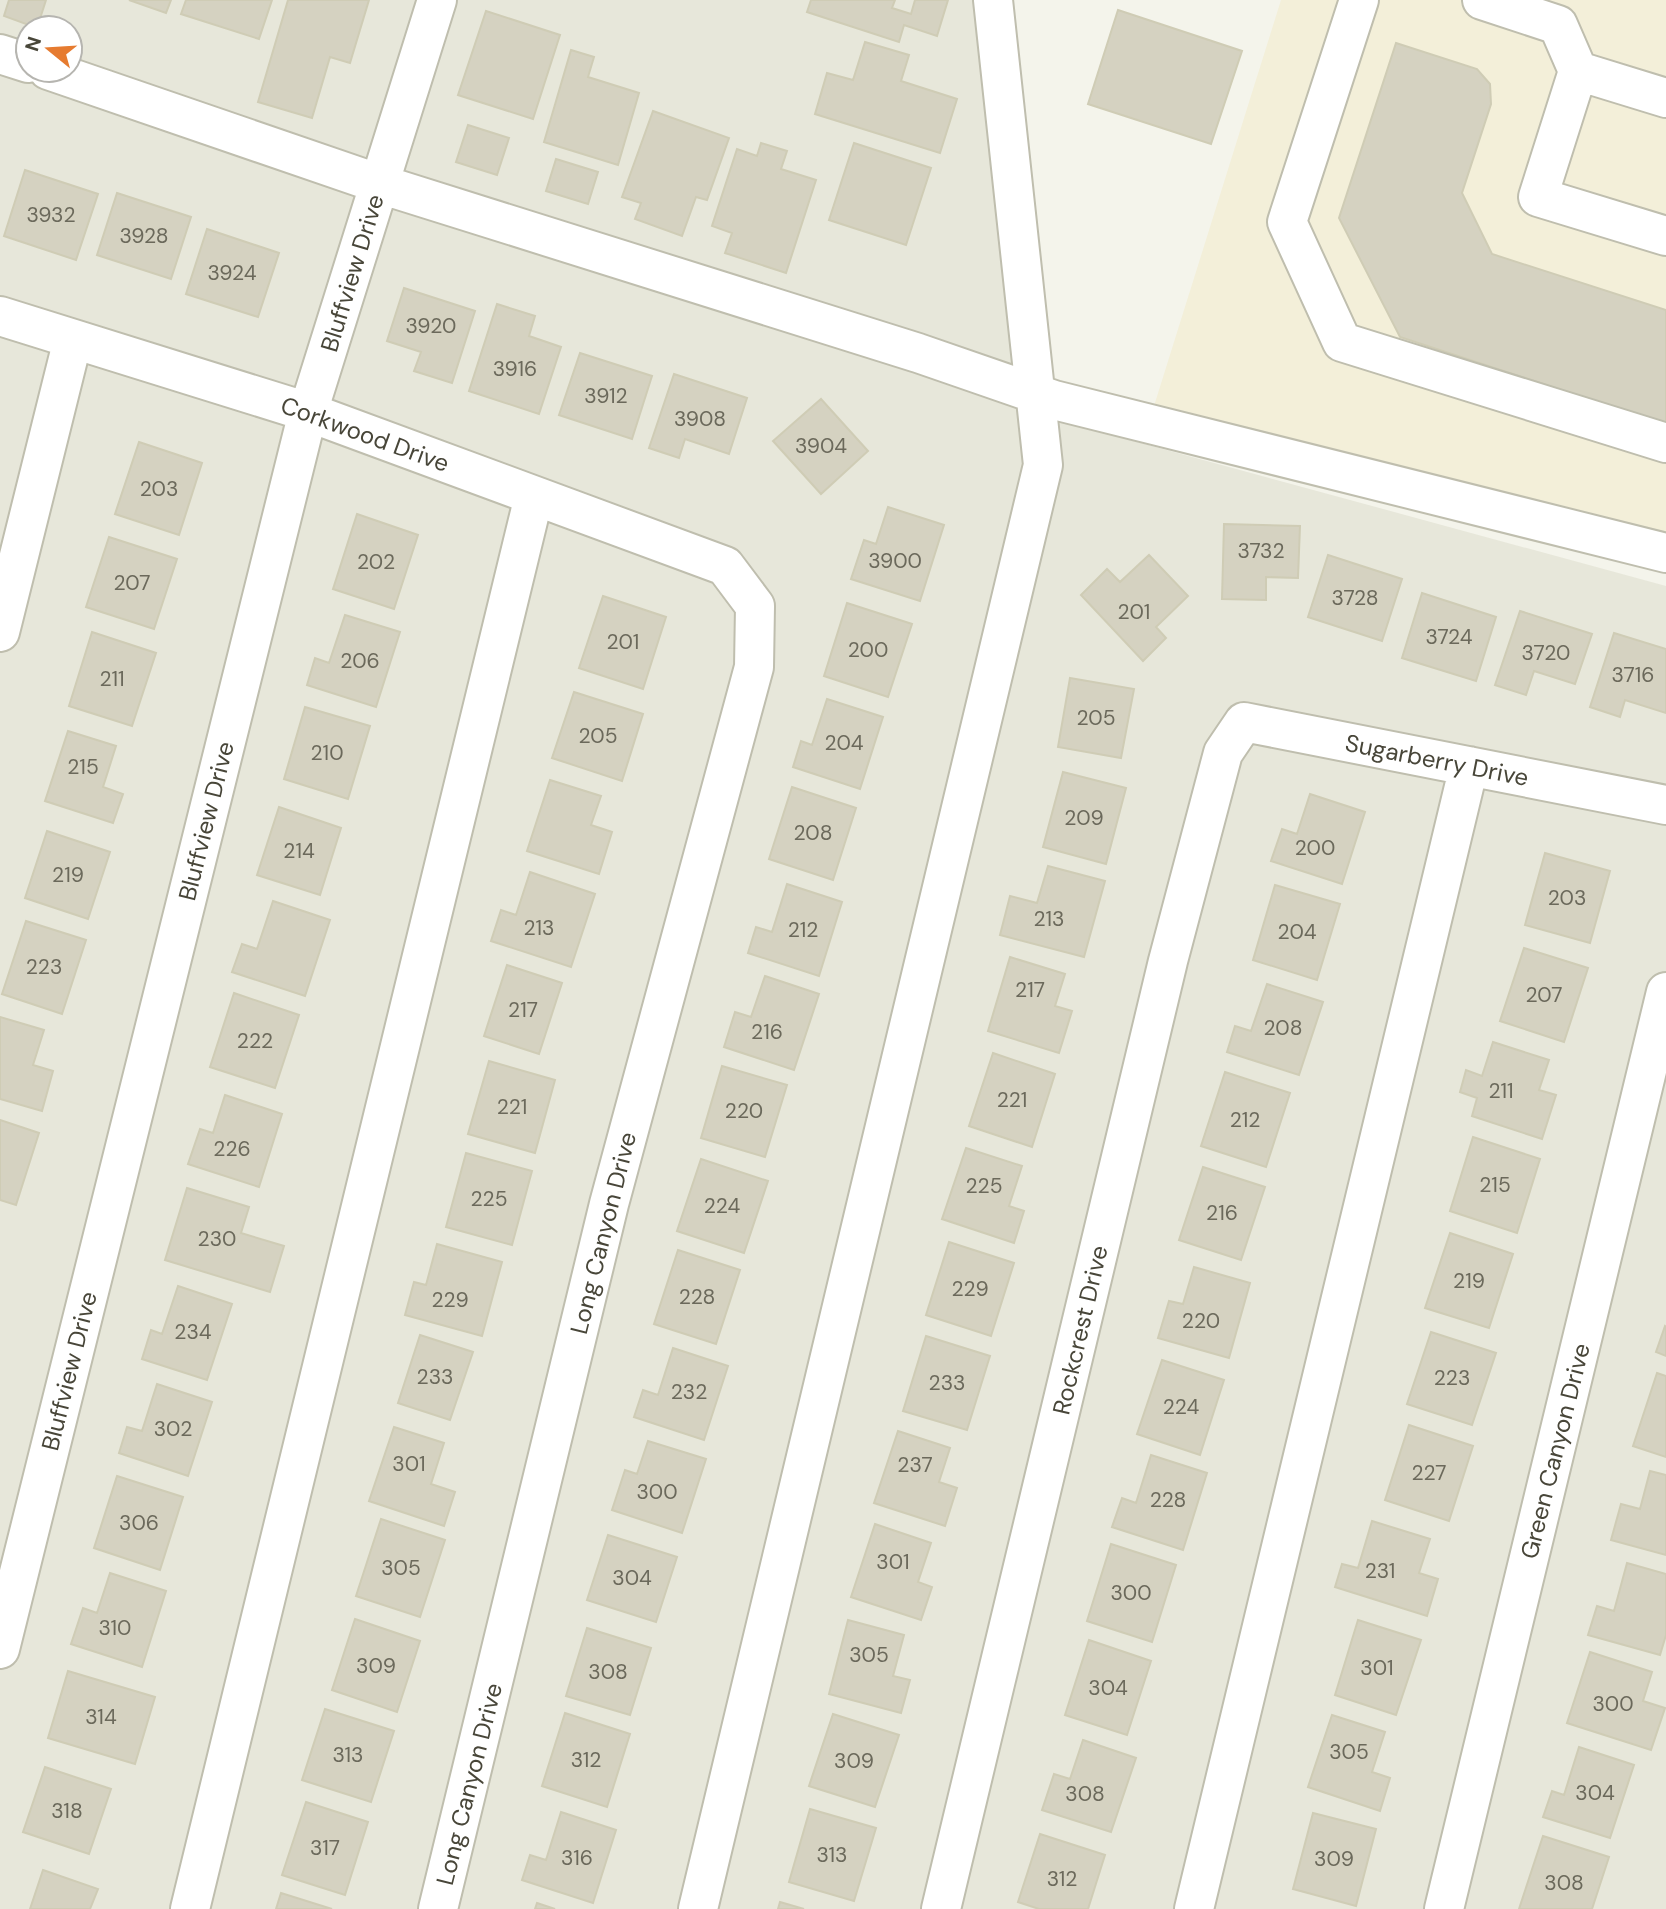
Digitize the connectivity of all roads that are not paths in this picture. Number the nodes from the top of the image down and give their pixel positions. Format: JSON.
{"nodes":[{"id":1,"x":437,"y":0,"type":"edge"},
{"id":2,"x":993,"y":0,"type":"edge"},
{"id":3,"x":1359,"y":0,"type":"edge"},
{"id":4,"x":1482,"y":0,"type":"edge"},
{"id":5,"x":1578,"y":71,"type":"junction"},
{"id":6,"x":84,"y":82,"type":"edge"},
{"id":7,"x":1666,"y":98,"type":"edge"},
{"id":8,"x":380,"y":184,"type":"junction"},
{"id":9,"x":1666,"y":236,"type":"edge"},
{"id":10,"x":0,"y":316,"type":"edge"},
{"id":11,"x":73,"y":339,"type":"junction"},
{"id":12,"x":1034,"y":394,"type":"junction"},
{"id":13,"x":308,"y":412,"type":"junction"},
{"id":14,"x":1666,"y":443,"type":"edge"},
{"id":15,"x":534,"y":496,"type":"junction"},
{"id":16,"x":1666,"y":553,"type":"edge"},
{"id":17,"x":725,"y":566,"type":"joint"},
{"id":18,"x":0,"y":632,"type":"edge"},
{"id":19,"x":1223,"y":753,"type":"joint"},
{"id":20,"x":1469,"y":766,"type":"junction"},
{"id":21,"x":1666,"y":805,"type":"edge"},
{"id":22,"x":1666,"y":992,"type":"edge"},
{"id":23,"x":0,"y":1649,"type":"edge"},
{"id":24,"x":190,"y":1909,"type":"edge"},
{"id":25,"x":438,"y":1909,"type":"edge"},
{"id":26,"x":698,"y":1909,"type":"edge"},
{"id":27,"x":941,"y":1909,"type":"edge"},
{"id":28,"x":1194,"y":1909,"type":"edge"},
{"id":29,"x":1444,"y":1909,"type":"edge"}],
"edges":[{"from":1,"to":8,"type":"street","name":"Bluffview Drive"},
{"from":2,"to":12,"type":"street"},
{"from":3,"to":14,"type":"street"},
{"from":4,"to":5,"type":"street"},
{"from":5,"to":7,"type":"street"},
{"from":5,"to":9,"type":"street"},
{"from":6,"to":8,"type":"street"},
{"from":8,"to":12,"type":"street"},
{"from":8,"to":13,"type":"street","name":"Bluffview Drive"},
{"from":10,"to":11,"type":"street","name":"Corkwood Drive"},
{"from":11,"to":13,"type":"street","name":"Corkwood Drive"},
{"from":11,"to":18,"type":"street"},
{"from":12,"to":16,"type":"street"},
{"from":12,"to":26,"type":"street"},
{"from":13,"to":15,"type":"street","name":"Corkwood Drive"},
{"from":13,"to":23,"type":"street","name":"Bluffview Drive"},
{"from":15,"to":17,"type":"street","name":"Corkwood Drive"},
{"from":15,"to":24,"type":"street"},
{"from":17,"to":25,"type":"street","name":"Long Canyon Drive"},
{"from":19,"to":20,"type":"street","name":"Sugarberry Drive"},
{"from":19,"to":27,"type":"street","name":"Rockcrest Drive"},
{"from":20,"to":21,"type":"street","name":"Sugarberry Drive"},
{"from":20,"to":28,"type":"street"},
{"from":22,"to":29,"type":"street","name":"Green Canyon Drive"}]}
